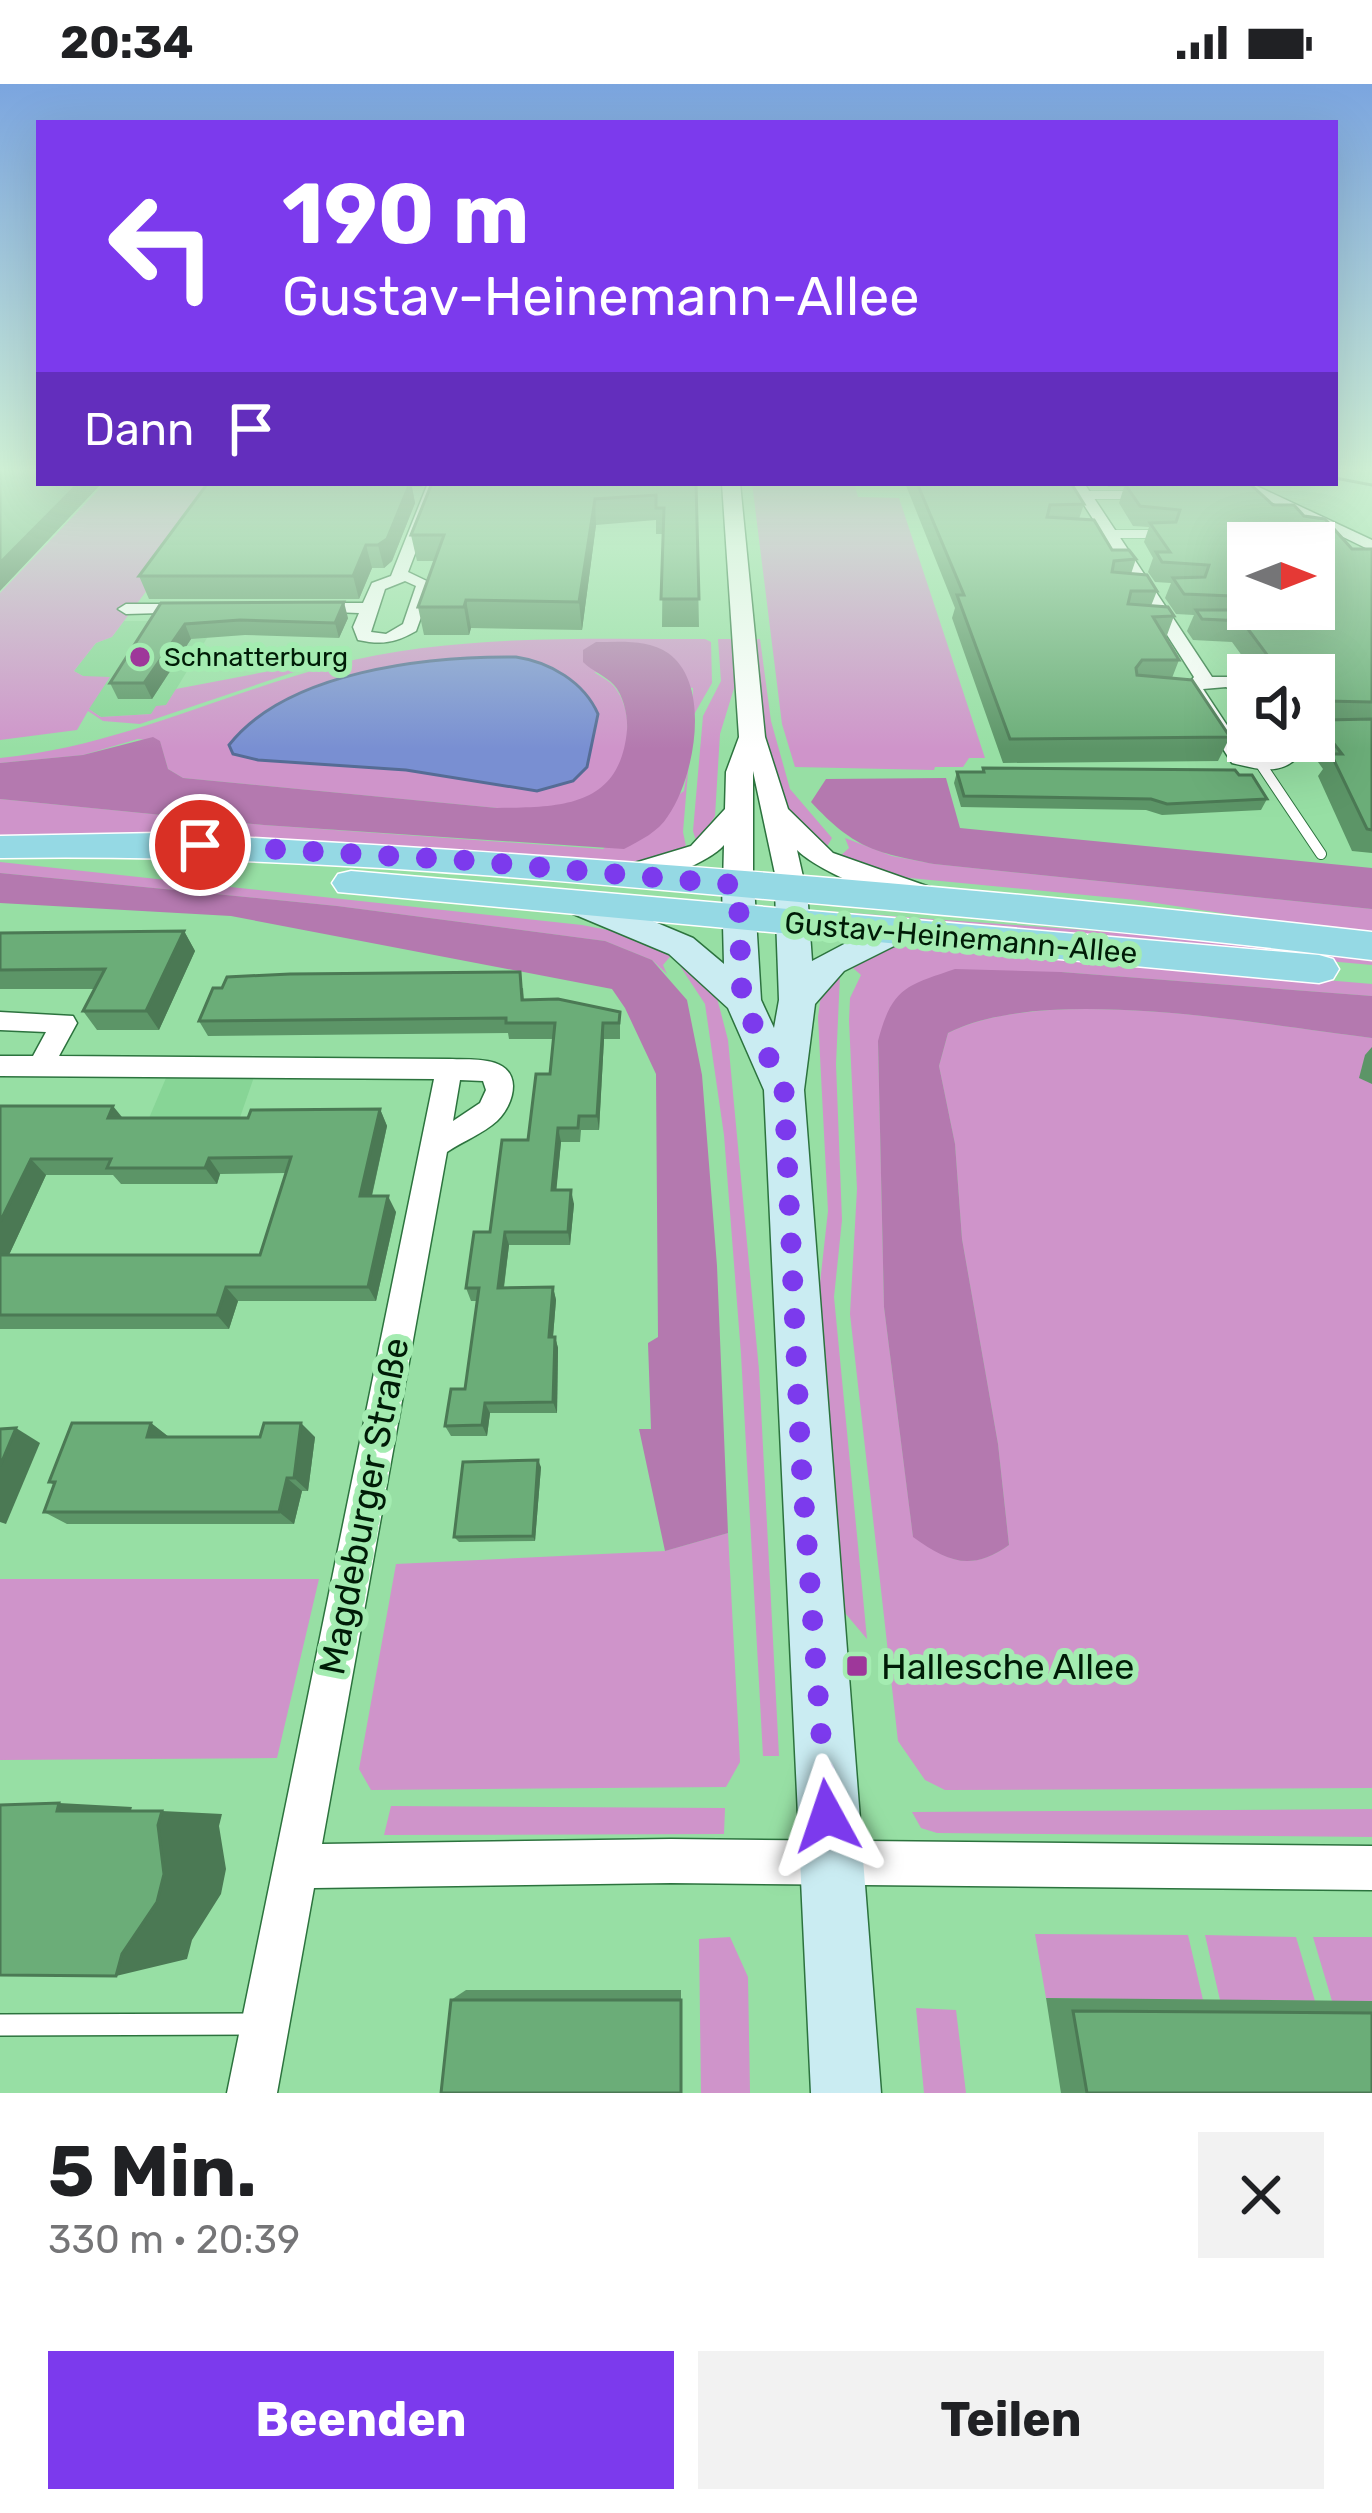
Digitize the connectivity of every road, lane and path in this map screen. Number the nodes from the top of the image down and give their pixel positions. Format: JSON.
{"nodes":[{"id":1,"x":404,"y":562,"type":"edge"},
{"id":2,"x":738,"y":562,"type":"edge"},
{"id":3,"x":1123,"y":562,"type":"edge"},
{"id":4,"x":399,"y":576,"type":"junction"},
{"id":5,"x":1137,"y":590,"type":"junction"},
{"id":6,"x":1170,"y":590,"type":"edge"},
{"id":7,"x":290,"y":608,"type":"edge"},
{"id":8,"x":369,"y":608,"type":"junction"},
{"id":9,"x":127,"y":609,"type":"dead end"},
{"id":10,"x":204,"y":609,"type":"edge"},
{"id":11,"x":1146,"y":622,"type":"edge"},
{"id":12,"x":1173,"y":622,"type":"junction"},
{"id":13,"x":1227,"y":683,"type":"edge"},
{"id":14,"x":1192,"y":689,"type":"junction"},
{"id":15,"x":752,"y":737,"type":"junction"},
{"id":16,"x":1280,"y":762,"type":"edge"},
{"id":17,"x":1252,"y":767,"type":"junction"},
{"id":18,"x":775,"y":808,"type":"junction"},
{"id":19,"x":737,"y":812,"type":"junction"},
{"id":20,"x":0,"y":847,"type":"edge"},
{"id":21,"x":50,"y":850,"type":"junction"},
{"id":22,"x":1321,"y":854,"type":"dead end"},
{"id":23,"x":628,"y":875,"type":"junction"},
{"id":24,"x":738,"y":902,"type":"junction"},
{"id":25,"x":939,"y":902,"type":"junction"},
{"id":26,"x":583,"y":905,"type":"junction"},
{"id":27,"x":794,"y":906,"type":"junction"},
{"id":28,"x":894,"y":932,"type":"junction"},
{"id":29,"x":1372,"y":946,"type":"edge"},
{"id":30,"x":1372,"y":974,"type":"edge"},
{"id":31,"x":742,"y":1000,"type":"junction"},
{"id":32,"x":797,"y":1000,"type":"junction"},
{"id":33,"x":3,"y":1028,"type":"edge"},
{"id":34,"x":0,"y":1066,"type":"edge"},
{"id":35,"x":41,"y":1066,"type":"junction"},
{"id":36,"x":449,"y":1069,"type":"junction"},
{"id":37,"x":784,"y":1090,"type":"junction"},
{"id":38,"x":434,"y":1146,"type":"junction"},
{"id":39,"x":831,"y":1862,"type":"junction"},
{"id":40,"x":295,"y":1865,"type":"junction"},
{"id":41,"x":1372,"y":1868,"type":"edge"},
{"id":42,"x":266,"y":2024,"type":"junction"},
{"id":43,"x":0,"y":2025,"type":"edge"},
{"id":44,"x":252,"y":2093,"type":"edge"},
{"id":45,"x":846,"y":2093,"type":"edge"}],
"edges":[{"from":1,"to":4,"type":"street"},
{"from":2,"to":15,"type":"street"},
{"from":3,"to":5,"type":"street"},
{"from":4,"to":8,"type":"street"},
{"from":4,"to":8,"type":"street"},
{"from":5,"to":6,"type":"lane"},
{"from":5,"to":12,"type":"street"},
{"from":7,"to":8,"type":"street"},
{"from":9,"to":10,"type":"street"},
{"from":11,"to":12,"type":"lane"},
{"from":12,"to":14,"type":"street"},
{"from":13,"to":14,"type":"street"},
{"from":14,"to":17,"type":"street"},
{"from":15,"to":18,"type":"street"},
{"from":15,"to":19,"type":"street"},
{"from":16,"to":17,"type":"street"},
{"from":17,"to":22,"type":"lane"},
{"from":18,"to":25,"type":"street"},
{"from":18,"to":27,"type":"street"},
{"from":19,"to":23,"type":"street"},
{"from":19,"to":24,"type":"street"},
{"from":20,"to":21,"type":"main road","name":"Gustav-Heinemann-Allee"},
{"from":21,"to":23,"type":"main road","name":"Gustav-Heinemann-Allee"},
{"from":21,"to":26,"type":"main road","name":"Gustav-Heinemann-Allee"},
{"from":23,"to":24,"type":"main road","name":"Gustav-Heinemann-Allee"},
{"from":24,"to":26,"type":"main road","name":"Gustav-Heinemann-Allee"},
{"from":24,"to":27,"type":"main road","name":"Gustav-Heinemann-Allee"},
{"from":24,"to":31,"type":"main road"},
{"from":25,"to":27,"type":"main road","name":"Gustav-Heinemann-Allee"},
{"from":25,"to":29,"type":"main road","name":"Gustav-Heinemann-Allee"},
{"from":26,"to":31,"type":"main road"},
{"from":27,"to":28,"type":"main road","name":"Gustav-Heinemann-Allee"},
{"from":27,"to":32,"type":"main road"},
{"from":28,"to":30,"type":"main road","name":"Gustav-Heinemann-Allee"},
{"from":28,"to":32,"type":"main road"},
{"from":31,"to":37,"type":"main road"},
{"from":32,"to":37,"type":"main road"},
{"from":33,"to":35,"type":"street"},
{"from":34,"to":35,"type":"street"},
{"from":35,"to":36,"type":"street"},
{"from":36,"to":38,"type":"street","name":"Magdeburger Straße"},
{"from":36,"to":38,"type":"street"},
{"from":37,"to":39,"type":"main road"},
{"from":38,"to":40,"type":"street","name":"Magdeburger Straße"},
{"from":39,"to":40,"type":"street"},
{"from":39,"to":41,"type":"street"},
{"from":39,"to":45,"type":"main road"},
{"from":40,"to":42,"type":"street","name":"Magdeburger Straße"},
{"from":42,"to":43,"type":"lane"},
{"from":42,"to":44,"type":"street","name":"Magdeburger Straße"}]}
